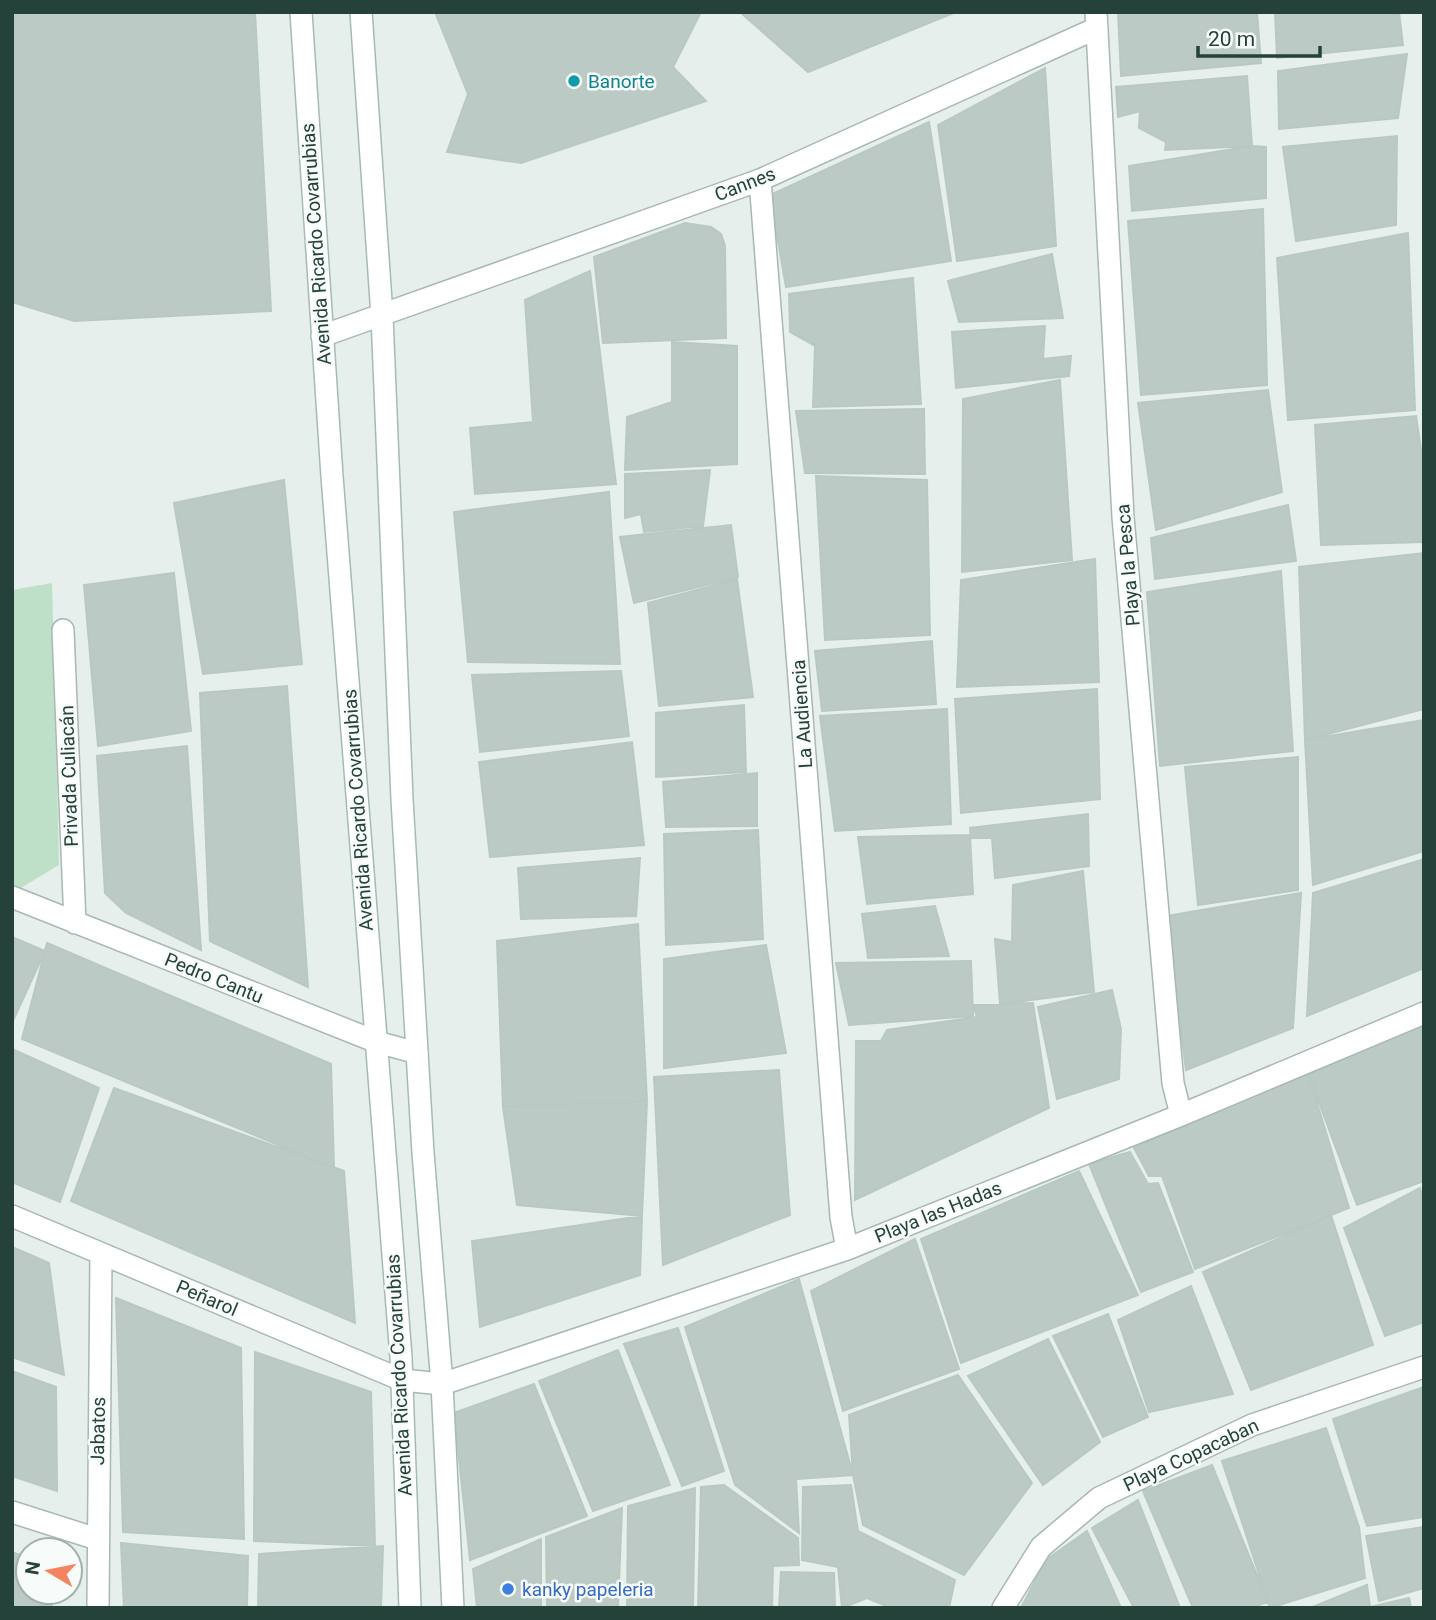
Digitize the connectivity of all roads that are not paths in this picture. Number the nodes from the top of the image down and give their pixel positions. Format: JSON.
{"nodes":[{"id":1,"x":301,"y":12,"type":"edge"},
{"id":2,"x":361,"y":12,"type":"edge"},
{"id":3,"x":1096,"y":20,"type":"edge"},
{"id":4,"x":760,"y":180,"type":"junction"},
{"id":5,"x":382,"y":316,"type":"junction"},
{"id":6,"x":322,"y":336,"type":"junction"},
{"id":7,"x":63,"y":629,"type":"dead end"},
{"id":8,"x":12,"y":897,"type":"edge"},
{"id":9,"x":75,"y":923,"type":"junction"},
{"id":10,"x":1424,"y":1013,"type":"edge"},
{"id":11,"x":377,"y":1042,"type":"junction"},
{"id":12,"x":417,"y":1054,"type":"junction"},
{"id":13,"x":1181,"y":1115,"type":"junction"},
{"id":14,"x":12,"y":1216,"type":"edge"},
{"id":15,"x":847,"y":1249,"type":"junction"},
{"id":16,"x":101,"y":1254,"type":"junction"},
{"id":17,"x":1424,"y":1367,"type":"edge"},
{"id":18,"x":402,"y":1380,"type":"junction"},
{"id":19,"x":442,"y":1384,"type":"junction"},
{"id":20,"x":12,"y":1512,"type":"edge"},
{"id":21,"x":97,"y":1539,"type":"junction"},
{"id":22,"x":98,"y":1608,"type":"edge"},
{"id":23,"x":410,"y":1608,"type":"edge"},
{"id":24,"x":453,"y":1608,"type":"edge"},
{"id":25,"x":1003,"y":1608,"type":"edge"}],
"edges":[{"from":1,"to":6,"type":"street","name":"Avenida Ricardo Covarrubias"},
{"from":2,"to":5,"type":"street","name":"Avenida Ricardo Covarrubias"},
{"from":3,"to":4,"type":"street","name":"Cannes"},
{"from":3,"to":13,"type":"street","name":"Playa la Pesca"},
{"from":4,"to":5,"type":"street","name":"Cannes"},
{"from":4,"to":15,"type":"street","name":"La Audiencia"},
{"from":5,"to":6,"type":"street","name":"Cannes"},
{"from":5,"to":12,"type":"street","name":"Avenida Ricardo Covarrubias"},
{"from":6,"to":11,"type":"street","name":"Avenida Ricardo Covarrubias"},
{"from":7,"to":9,"type":"street","name":"Privada Culiacán"},
{"from":8,"to":9,"type":"street","name":"Pedro Cantu"},
{"from":9,"to":11,"type":"street","name":"Pedro Cantu"},
{"from":10,"to":13,"type":"street","name":"Playa las Hadas"},
{"from":11,"to":12,"type":"street","name":"Pedro Cantu"},
{"from":11,"to":18,"type":"street","name":"Avenida Ricardo Covarrubias"},
{"from":12,"to":19,"type":"street","name":"Avenida Ricardo Covarrubias"},
{"from":13,"to":15,"type":"street","name":"Playa las Hadas"},
{"from":14,"to":16,"type":"street","name":"Peñarol"},
{"from":15,"to":19,"type":"street","name":"Playa las Hadas"},
{"from":16,"to":18,"type":"street","name":"Peñarol"},
{"from":16,"to":21,"type":"street","name":"Jabatos"},
{"from":17,"to":25,"type":"street","name":"Playa Copacaban"},
{"from":18,"to":19,"type":"street"},
{"from":18,"to":23,"type":"street","name":"Avenida Ricardo Covarrubias"},
{"from":19,"to":24,"type":"street","name":"Avenida Ricardo Covarrubias"},
{"from":20,"to":21,"type":"street"},
{"from":21,"to":22,"type":"street","name":"Jabatos"}]}
